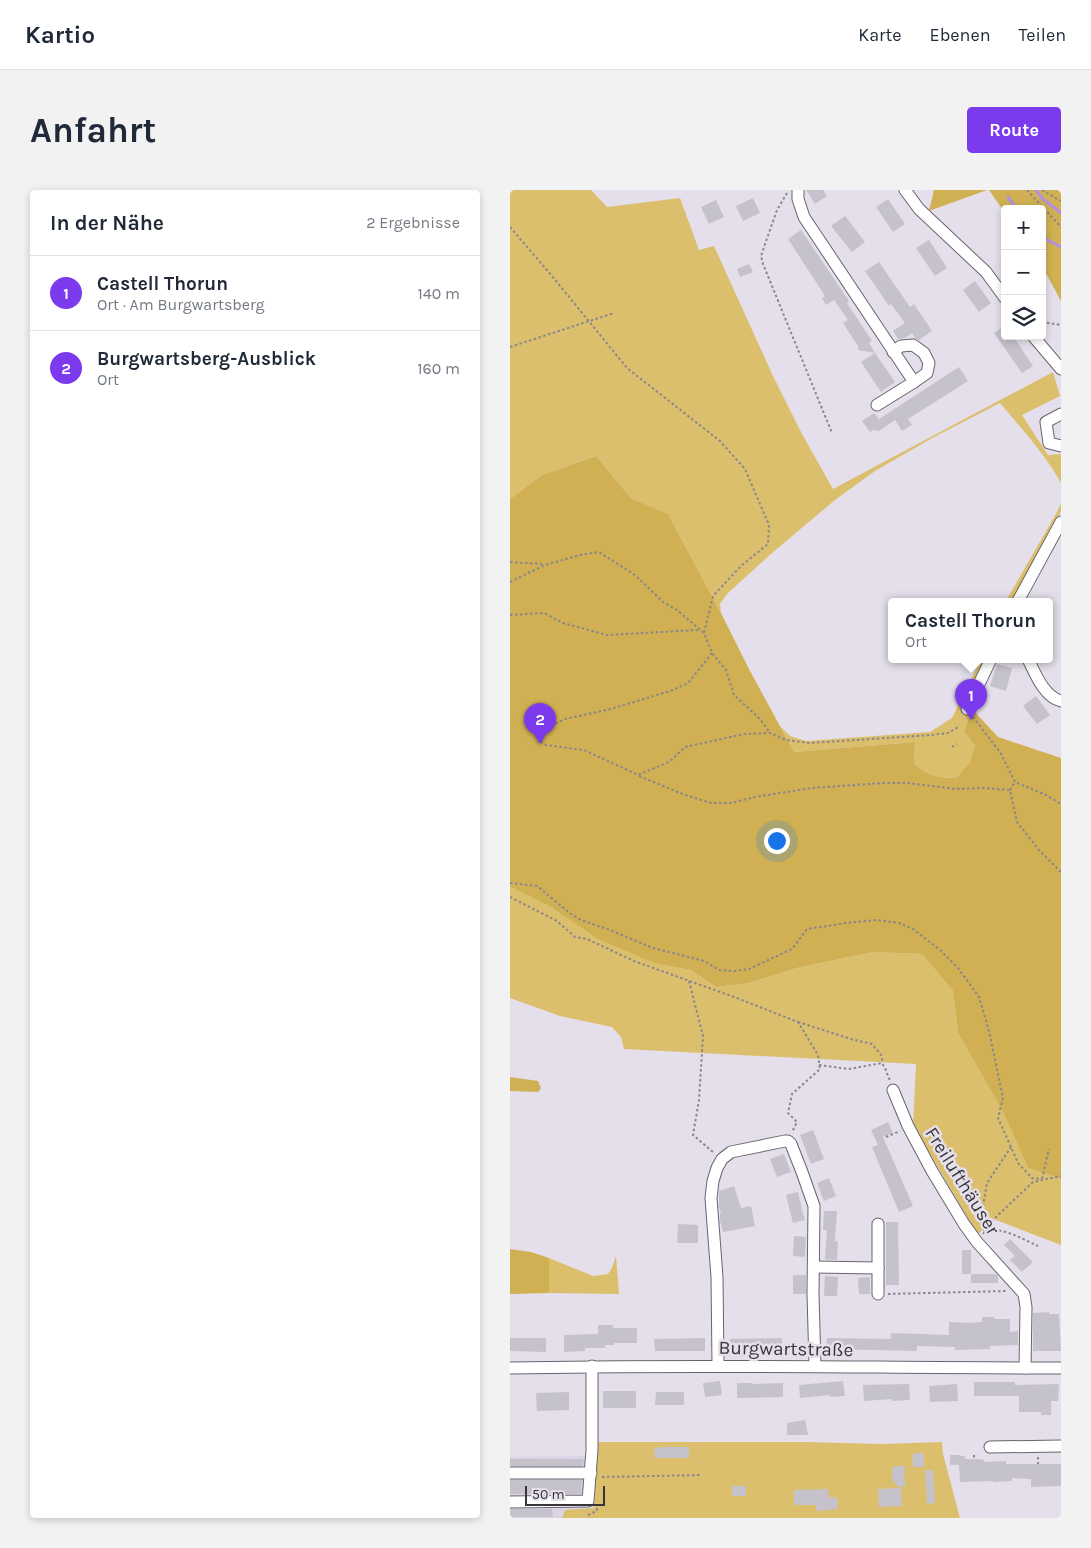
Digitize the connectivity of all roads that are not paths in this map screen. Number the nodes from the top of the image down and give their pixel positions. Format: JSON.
{"nodes":[{"id":1,"x":798,"y":190,"type":"edge"},
{"id":2,"x":905,"y":190,"type":"edge"},
{"id":3,"x":1003,"y":295,"type":"edge"},
{"id":4,"x":1037,"y":340,"type":"edge"},
{"id":5,"x":893,"y":352,"type":"junction"},
{"id":6,"x":1061,"y":369,"type":"edge"},
{"id":7,"x":914,"y":382,"type":"junction"},
{"id":8,"x":877,"y":405,"type":"dead end"},
{"id":9,"x":1061,"y":414,"type":"edge"},
{"id":10,"x":1061,"y":446,"type":"edge"},
{"id":11,"x":1061,"y":522,"type":"edge"},
{"id":12,"x":1020,"y":598,"type":"edge"},
{"id":13,"x":989,"y":663,"type":"edge"},
{"id":14,"x":1030,"y":663,"type":"edge"},
{"id":15,"x":1061,"y":700,"type":"edge"},
{"id":16,"x":967,"y":709,"type":"road end"},
{"id":17,"x":893,"y":1090,"type":"road end"},
{"id":18,"x":878,"y":1224,"type":"dead end"},
{"id":19,"x":814,"y":1267,"type":"junction"},
{"id":20,"x":878,"y":1268,"type":"junction"},
{"id":21,"x":878,"y":1294,"type":"road end"},
{"id":22,"x":592,"y":1366,"type":"junction"},
{"id":23,"x":718,"y":1366,"type":"junction"},
{"id":24,"x":815,"y":1366,"type":"junction"},
{"id":25,"x":510,"y":1368,"type":"edge"},
{"id":26,"x":1025,"y":1368,"type":"junction"},
{"id":27,"x":1061,"y":1368,"type":"edge"},
{"id":28,"x":1061,"y":1446,"type":"edge"},
{"id":29,"x":990,"y":1447,"type":"dead end"},
{"id":30,"x":510,"y":1474,"type":"edge"},
{"id":31,"x":595,"y":1475,"type":"junction"},
{"id":32,"x":510,"y":1502,"type":"edge"}],
"edges":[{"from":1,"to":5,"type":"street"},
{"from":2,"to":3,"type":"street"},
{"from":4,"to":6,"type":"street"},
{"from":5,"to":7,"type":"street"},
{"from":5,"to":7,"type":"street"},
{"from":7,"to":8,"type":"street"},
{"from":9,"to":10,"type":"street"},
{"from":11,"to":12,"type":"street"},
{"from":13,"to":16,"type":"street"},
{"from":14,"to":15,"type":"street"},
{"from":17,"to":26,"type":"street","name":"Freilufthäuser"},
{"from":18,"to":20,"type":"street"},
{"from":19,"to":20,"type":"street"},
{"from":19,"to":23,"type":"street"},
{"from":19,"to":24,"type":"street"},
{"from":20,"to":21,"type":"street"},
{"from":22,"to":23,"type":"street","name":"Burgwartstraße"},
{"from":22,"to":25,"type":"street","name":"Burgwartstraße"},
{"from":22,"to":31,"type":"street"},
{"from":23,"to":24,"type":"street","name":"Burgwartstraße"},
{"from":24,"to":26,"type":"street","name":"Burgwartstraße"},
{"from":26,"to":27,"type":"street","name":"Burgwartstraße"},
{"from":28,"to":29,"type":"street"},
{"from":30,"to":31,"type":"street"},
{"from":31,"to":32,"type":"street"}]}
